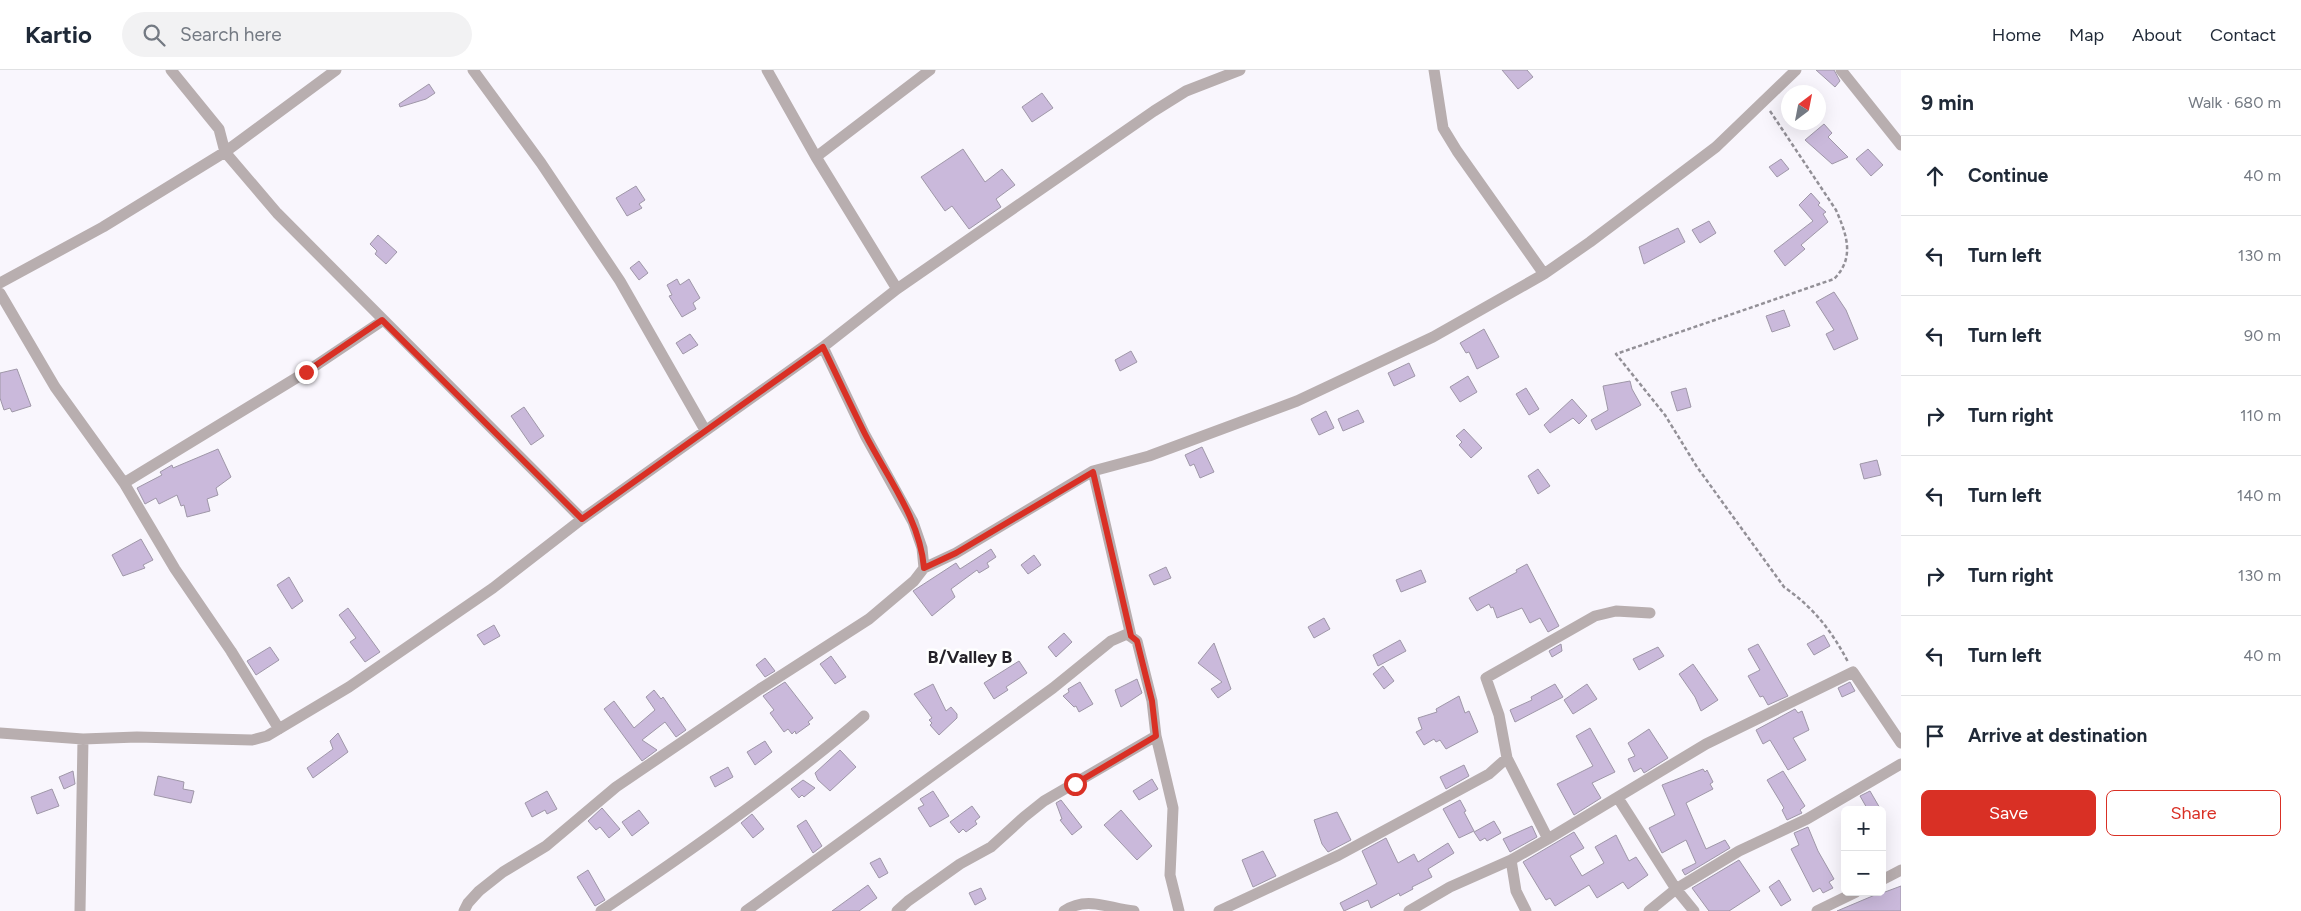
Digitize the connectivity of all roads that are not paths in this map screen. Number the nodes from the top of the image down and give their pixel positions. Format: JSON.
{"nodes":[{"id":1,"x":171,"y":70,"type":"edge"},
{"id":2,"x":336,"y":70,"type":"edge"},
{"id":3,"x":474,"y":70,"type":"edge"},
{"id":4,"x":767,"y":70,"type":"edge"},
{"id":5,"x":930,"y":70,"type":"edge"},
{"id":6,"x":1240,"y":70,"type":"edge"},
{"id":7,"x":1434,"y":70,"type":"edge"},
{"id":8,"x":1796,"y":70,"type":"edge"},
{"id":9,"x":1841,"y":70,"type":"edge"},
{"id":10,"x":1901,"y":145,"type":"edge"},
{"id":11,"x":225,"y":152,"type":"junction"},
{"id":12,"x":816,"y":157,"type":"junction"},
{"id":13,"x":1544,"y":274,"type":"junction"},
{"id":14,"x":0,"y":283,"type":"edge"},
{"id":15,"x":897,"y":289,"type":"junction"},
{"id":16,"x":0,"y":293,"type":"edge"},
{"id":17,"x":382,"y":320,"type":"junction"},
{"id":18,"x":823,"y":347,"type":"junction"},
{"id":19,"x":706,"y":430,"type":"junction"},
{"id":20,"x":1093,"y":472,"type":"junction"},
{"id":21,"x":124,"y":483,"type":"junction"},
{"id":22,"x":582,"y":519,"type":"junction"},
{"id":23,"x":924,"y":568,"type":"junction"},
{"id":24,"x":1650,"y":613,"type":"dead end"},
{"id":25,"x":1131,"y":636,"type":"junction"},
{"id":26,"x":864,"y":716,"type":"dead end"},
{"id":27,"x":279,"y":729,"type":"junction"},
{"id":28,"x":0,"y":733,"type":"edge"},
{"id":29,"x":1156,"y":736,"type":"junction"},
{"id":30,"x":83,"y":739,"type":"junction"},
{"id":31,"x":1901,"y":743,"type":"edge"},
{"id":32,"x":1507,"y":758,"type":"junction"},
{"id":33,"x":1901,"y":764,"type":"edge"},
{"id":34,"x":1618,"y":798,"type":"junction"},
{"id":35,"x":1548,"y":839,"type":"junction"},
{"id":36,"x":1511,"y":860,"type":"junction"},
{"id":37,"x":1901,"y":870,"type":"edge"},
{"id":38,"x":1886,"y":878,"type":"edge"},
{"id":39,"x":1676,"y":889,"type":"junction"},
{"id":40,"x":1848,"y":896,"type":"edge"},
{"id":41,"x":80,"y":911,"type":"edge"},
{"id":42,"x":464,"y":911,"type":"edge"},
{"id":43,"x":601,"y":911,"type":"edge"},
{"id":44,"x":746,"y":911,"type":"edge"},
{"id":45,"x":897,"y":911,"type":"edge"},
{"id":46,"x":1064,"y":911,"type":"edge"},
{"id":47,"x":1134,"y":911,"type":"edge"},
{"id":48,"x":1179,"y":911,"type":"edge"},
{"id":49,"x":1219,"y":911,"type":"edge"},
{"id":50,"x":1408,"y":911,"type":"edge"},
{"id":51,"x":1526,"y":911,"type":"edge"},
{"id":52,"x":1649,"y":911,"type":"edge"},
{"id":53,"x":1694,"y":911,"type":"edge"},
{"id":54,"x":1817,"y":911,"type":"edge"}],
"edges":[{"from":1,"to":11,"type":"street"},
{"from":2,"to":11,"type":"street"},
{"from":3,"to":19,"type":"street"},
{"from":4,"to":12,"type":"street"},
{"from":5,"to":12,"type":"street"},
{"from":6,"to":15,"type":"street"},
{"from":7,"to":13,"type":"street"},
{"from":8,"to":13,"type":"street"},
{"from":9,"to":10,"type":"street"},
{"from":11,"to":14,"type":"street"},
{"from":11,"to":17,"type":"street"},
{"from":12,"to":15,"type":"street"},
{"from":13,"to":20,"type":"street"},
{"from":15,"to":18,"type":"street"},
{"from":16,"to":21,"type":"street"},
{"from":17,"to":21,"type":"street"},
{"from":17,"to":22,"type":"street"},
{"from":18,"to":19,"type":"street"},
{"from":18,"to":23,"type":"street"},
{"from":19,"to":22,"type":"street"},
{"from":20,"to":23,"type":"street"},
{"from":20,"to":25,"type":"street"},
{"from":21,"to":27,"type":"street"},
{"from":22,"to":27,"type":"street"},
{"from":23,"to":42,"type":"street"},
{"from":24,"to":32,"type":"street"},
{"from":25,"to":29,"type":"street"},
{"from":25,"to":44,"type":"street"},
{"from":26,"to":43,"type":"street"},
{"from":27,"to":30,"type":"street"},
{"from":28,"to":30,"type":"street"},
{"from":29,"to":45,"type":"street"},
{"from":29,"to":48,"type":"street"},
{"from":30,"to":41,"type":"street"},
{"from":31,"to":34,"type":"street"},
{"from":32,"to":35,"type":"street"},
{"from":32,"to":49,"type":"street"},
{"from":33,"to":39,"type":"street"},
{"from":34,"to":35,"type":"street"},
{"from":34,"to":39,"type":"street"},
{"from":35,"to":36,"type":"street"},
{"from":36,"to":50,"type":"street"},
{"from":36,"to":51,"type":"street"},
{"from":37,"to":38,"type":"street"},
{"from":39,"to":52,"type":"street"},
{"from":39,"to":53,"type":"street"},
{"from":40,"to":54,"type":"street"},
{"from":46,"to":47,"type":"street"}]}
